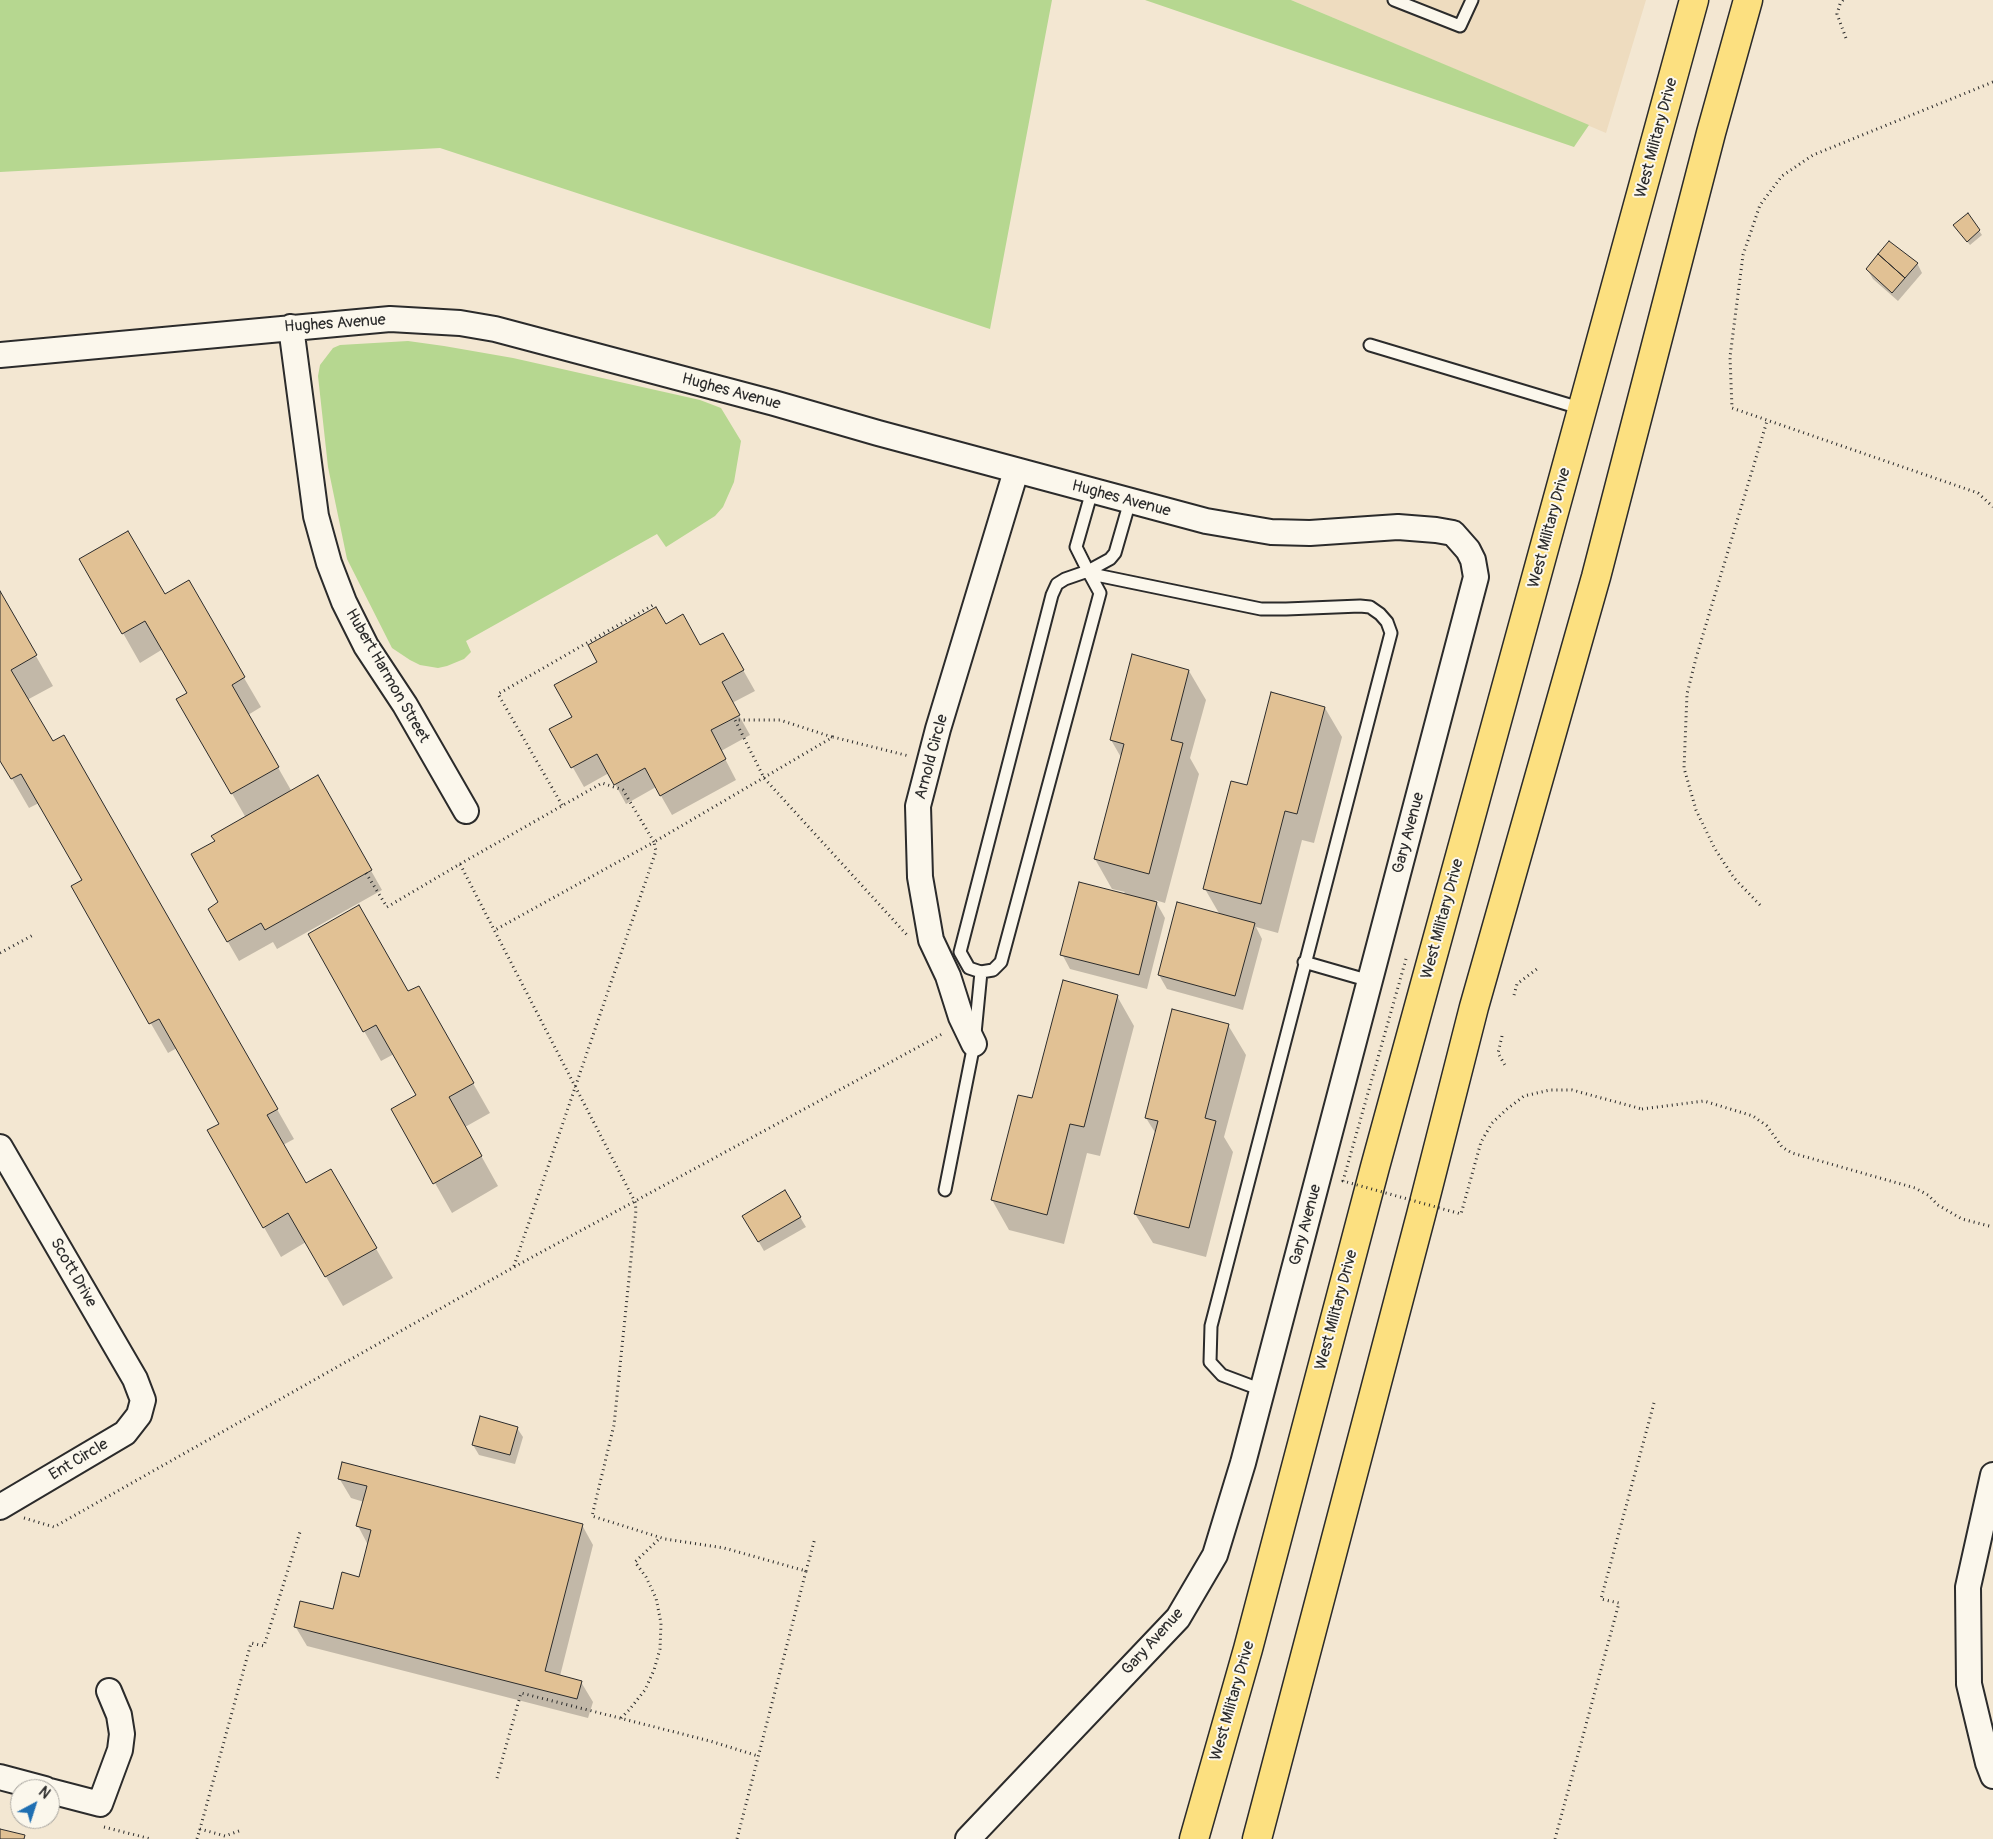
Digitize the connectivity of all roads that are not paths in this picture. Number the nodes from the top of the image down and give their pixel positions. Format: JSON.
{"nodes":[{"id":1,"x":1394,"y":0,"type":"edge"},
{"id":2,"x":1472,"y":0,"type":"edge"},
{"id":3,"x":1694,"y":0,"type":"edge"},
{"id":4,"x":1748,"y":0,"type":"edge"},
{"id":5,"x":291,"y":327,"type":"junction"},
{"id":6,"x":1370,"y":345,"type":"dead end"},
{"id":7,"x":0,"y":354,"type":"edge"},
{"id":8,"x":1583,"y":409,"type":"junction"},
{"id":9,"x":1016,"y":471,"type":"junction"},
{"id":10,"x":1092,"y":491,"type":"junction"},
{"id":11,"x":1130,"y":501,"type":"junction"},
{"id":12,"x":1453,"y":533,"type":"joint"},
{"id":13,"x":1088,"y":571,"type":"junction"},
{"id":14,"x":466,"y":811,"type":"dead end"},
{"id":15,"x":963,"y":941,"type":"junction"},
{"id":16,"x":938,"y":955,"type":"junction"},
{"id":17,"x":1304,"y":962,"type":"junction"},
{"id":18,"x":981,"y":972,"type":"junction"},
{"id":19,"x":1370,"y":981,"type":"junction"},
{"id":20,"x":974,"y":1044,"type":"junction"},
{"id":21,"x":0,"y":1147,"type":"edge"},
{"id":22,"x":945,"y":1190,"type":"dead end"},
{"id":23,"x":1262,"y":1390,"type":"junction"},
{"id":24,"x":142,"y":1400,"type":"joint"},
{"id":25,"x":1993,"y":1475,"type":"edge"},
{"id":26,"x":9,"y":1512,"type":"edge"},
{"id":27,"x":108,"y":1691,"type":"dead end"},
{"id":28,"x":1993,"y":1776,"type":"edge"},
{"id":29,"x":60,"y":1793,"type":"edge"},
{"id":30,"x":968,"y":1839,"type":"edge"},
{"id":31,"x":1194,"y":1839,"type":"edge"},
{"id":32,"x":1257,"y":1839,"type":"edge"}],
"edges":[{"from":1,"to":2,"type":"lane"},
{"from":3,"to":8,"type":"main road","name":"West Military Drive"},
{"from":4,"to":32,"type":"main road"},
{"from":5,"to":7,"type":"street","name":"Hughes Avenue"},
{"from":5,"to":9,"type":"street","name":"Hughes Avenue"},
{"from":5,"to":14,"type":"street","name":"Hubert Harmon Street"},
{"from":6,"to":8,"type":"lane"},
{"from":8,"to":31,"type":"main road","name":"West Military Drive"},
{"from":9,"to":10,"type":"street","name":"Hughes Avenue"},
{"from":9,"to":16,"type":"street","name":"Arnold Circle"},
{"from":10,"to":11,"type":"street","name":"Hughes Avenue"},
{"from":10,"to":13,"type":"lane"},
{"from":11,"to":12,"type":"street","name":"Hughes Avenue"},
{"from":11,"to":13,"type":"lane"},
{"from":12,"to":19,"type":"street","name":"Gary Avenue"},
{"from":13,"to":15,"type":"lane"},
{"from":13,"to":17,"type":"lane"},
{"from":13,"to":18,"type":"lane"},
{"from":15,"to":16,"type":"lane"},
{"from":15,"to":18,"type":"lane"},
{"from":16,"to":20,"type":"street","name":"Arnold Circle"},
{"from":17,"to":19,"type":"lane"},
{"from":17,"to":23,"type":"lane"},
{"from":18,"to":20,"type":"lane"},
{"from":19,"to":23,"type":"street","name":"Gary Avenue"},
{"from":20,"to":22,"type":"lane"},
{"from":21,"to":24,"type":"street","name":"Scott Drive"},
{"from":23,"to":30,"type":"street","name":"Gary Avenue"},
{"from":24,"to":26,"type":"street","name":"Ent Circle"},
{"from":25,"to":28,"type":"street"},
{"from":27,"to":29,"type":"street"}]}
